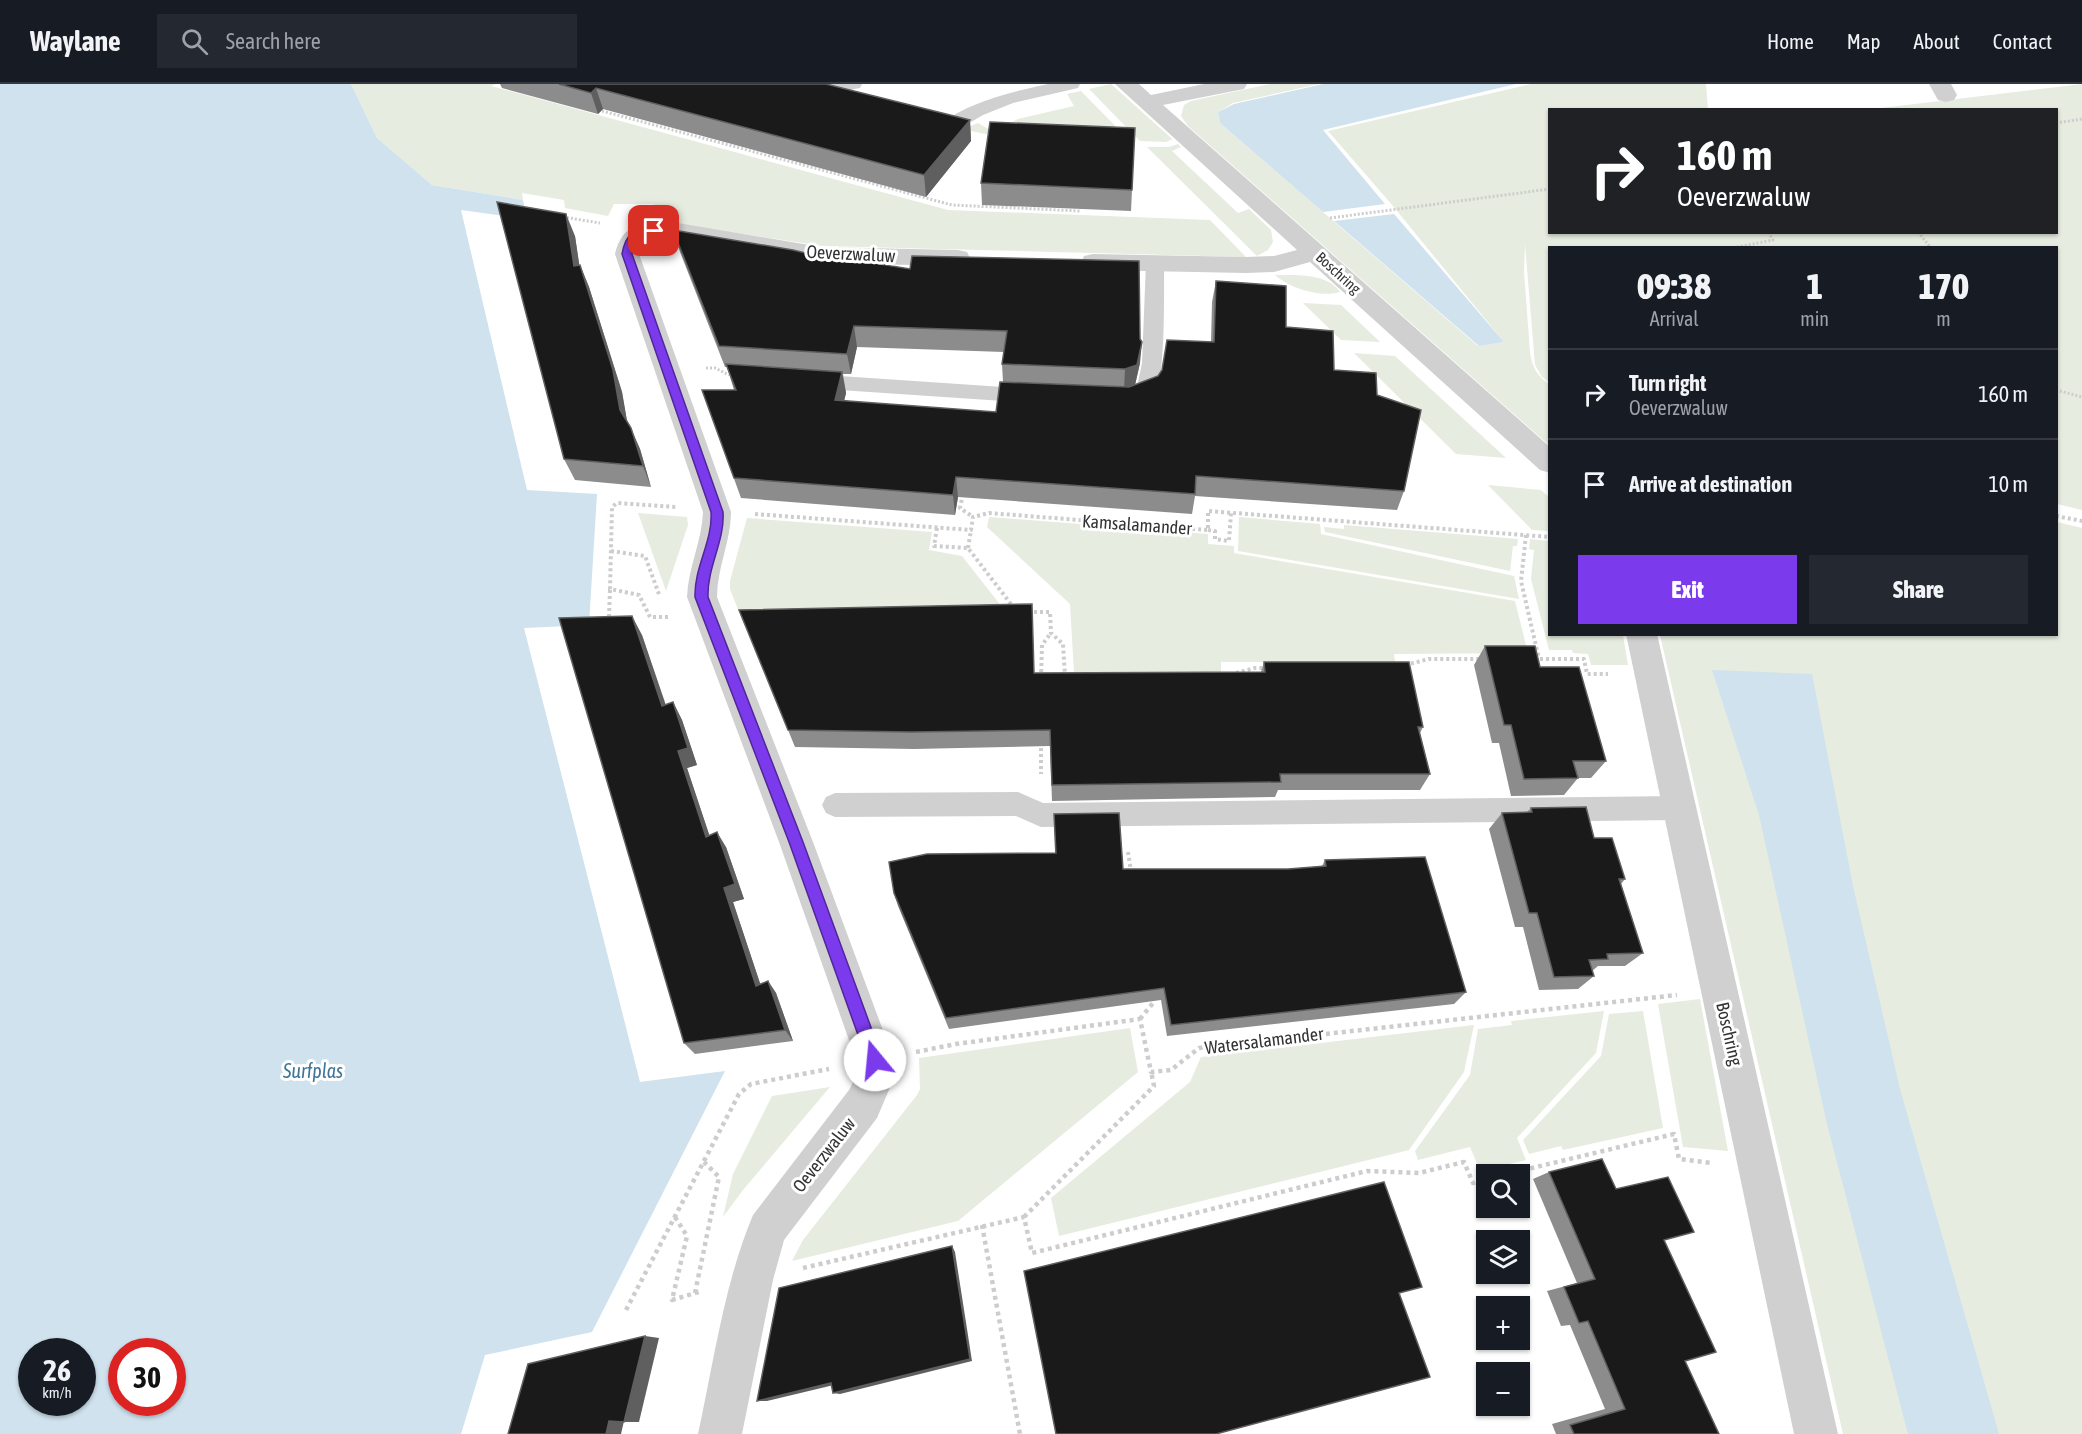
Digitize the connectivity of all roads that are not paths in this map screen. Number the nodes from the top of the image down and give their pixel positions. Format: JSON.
{"nodes":[{"id":1,"x":854,"y":84,"type":"edge"},
{"id":2,"x":1072,"y":84,"type":"edge"},
{"id":3,"x":1126,"y":84,"type":"edge"},
{"id":4,"x":1236,"y":84,"type":"edge"},
{"id":5,"x":1040,"y":87,"type":"edge"},
{"id":6,"x":826,"y":97,"type":"edge"},
{"id":7,"x":1147,"y":102,"type":"junction"},
{"id":8,"x":948,"y":128,"type":"edge"},
{"id":9,"x":1315,"y":253,"type":"junction"},
{"id":10,"x":980,"y":259,"type":"edge"},
{"id":11,"x":1073,"y":261,"type":"edge"},
{"id":12,"x":1155,"y":263,"type":"junction"},
{"id":13,"x":788,"y":379,"type":"edge"},
{"id":14,"x":1059,"y":397,"type":"edge"},
{"id":15,"x":1104,"y":399,"type":"edge"},
{"id":16,"x":1548,"y":461,"type":"edge"},
{"id":17,"x":1641,"y":636,"type":"edge"},
{"id":18,"x":835,"y":805,"type":"dead end"},
{"id":19,"x":1679,"y":808,"type":"junction"},
{"id":20,"x":720,"y":1434,"type":"edge"},
{"id":21,"x":1816,"y":1434,"type":"edge"}],
"edges":[{"from":1,"to":6,"type":"lane"},
{"from":2,"to":5,"type":"lane"},
{"from":3,"to":7,"type":"street","name":"Boschring"},
{"from":4,"to":7,"type":"street"},
{"from":5,"to":8,"type":"lane"},
{"from":7,"to":9,"type":"street","name":"Boschring"},
{"from":9,"to":12,"type":"street"},
{"from":9,"to":16,"type":"street","name":"Boschring"},
{"from":10,"to":20,"type":"street","name":"Oeverzwaluw"},
{"from":11,"to":12,"type":"street"},
{"from":12,"to":15,"type":"lane"},
{"from":13,"to":14,"type":"lane"},
{"from":17,"to":19,"type":"street","name":"Boschring"},
{"from":18,"to":19,"type":"lane"},
{"from":19,"to":21,"type":"street","name":"Boschring"}]}
